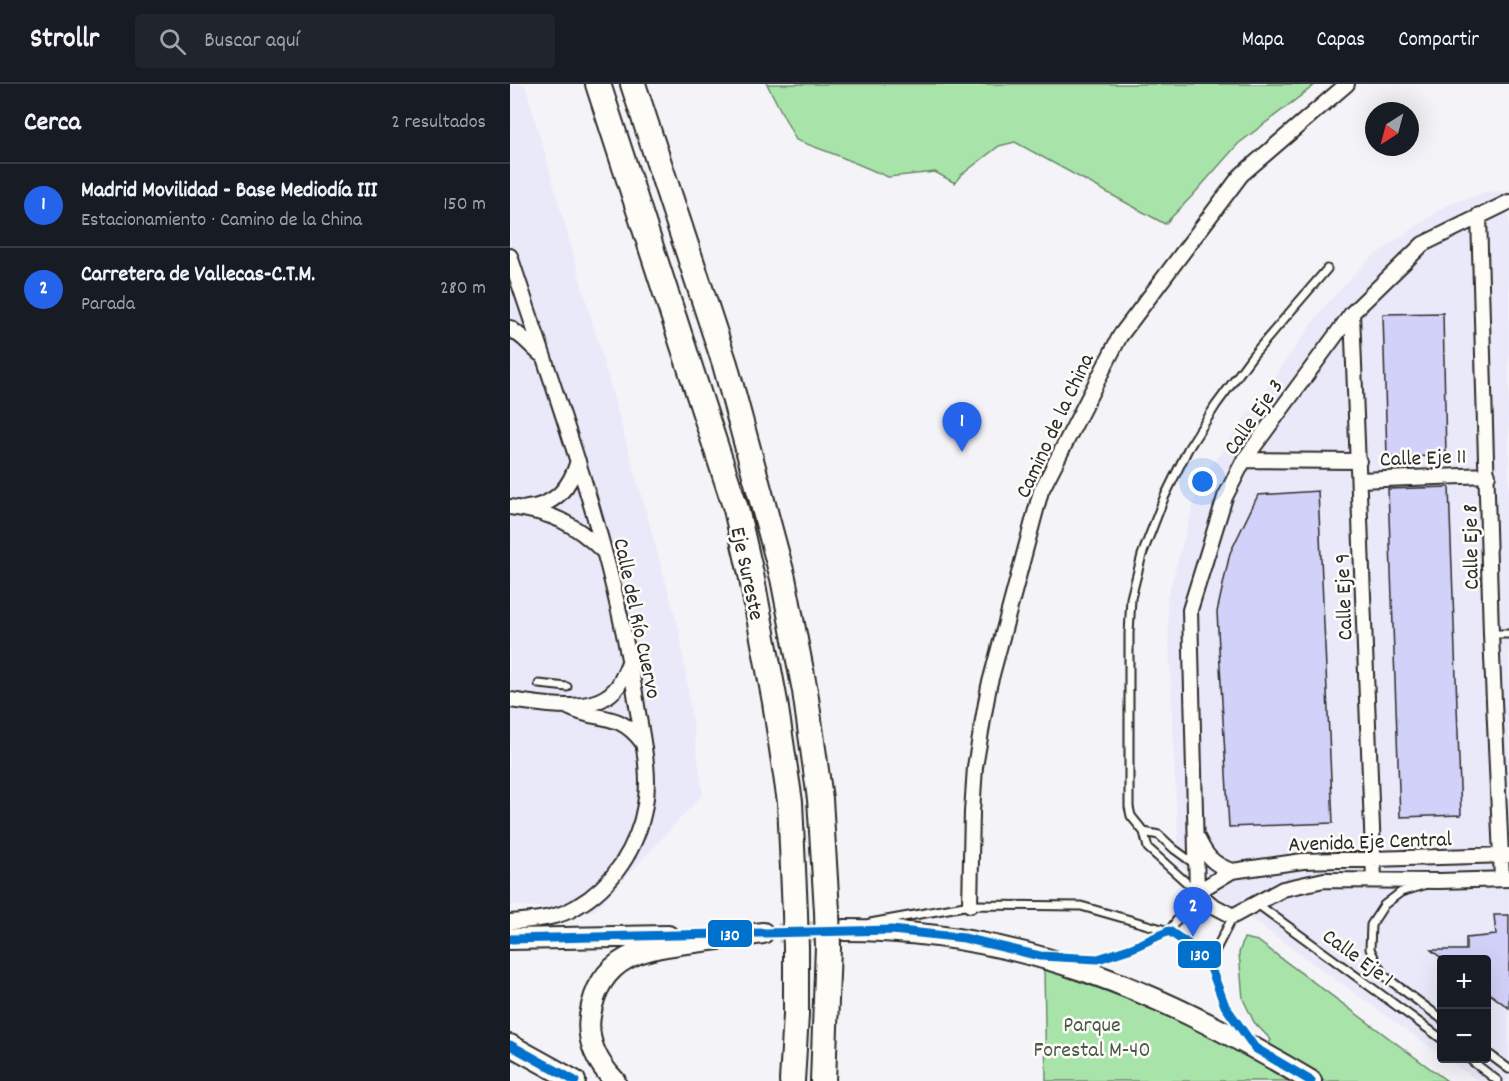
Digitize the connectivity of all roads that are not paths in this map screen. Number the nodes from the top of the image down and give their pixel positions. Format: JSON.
{"nodes":[{"id":1,"x":598,"y":84,"type":"edge"},
{"id":2,"x":633,"y":84,"type":"edge"},
{"id":3,"x":1347,"y":84,"type":"edge"},
{"id":4,"x":1509,"y":202,"type":"edge"},
{"id":5,"x":1479,"y":215,"type":"junction"},
{"id":6,"x":510,"y":261,"type":"edge"},
{"id":7,"x":1327,"y":269,"type":"dead end"},
{"id":8,"x":1352,"y":313,"type":"junction"},
{"id":9,"x":510,"y":328,"type":"edge"},
{"id":10,"x":545,"y":361,"type":"junction"},
{"id":11,"x":1244,"y":460,"type":"junction"},
{"id":12,"x":578,"y":461,"type":"junction"},
{"id":13,"x":1359,"y":461,"type":"junction"},
{"id":14,"x":1488,"y":475,"type":"junction"},
{"id":15,"x":1359,"y":480,"type":"junction"},
{"id":16,"x":516,"y":508,"type":"edge"},
{"id":17,"x":606,"y":554,"type":"junction"},
{"id":18,"x":1491,"y":634,"type":"junction"},
{"id":19,"x":1509,"y":634,"type":"edge"},
{"id":20,"x":630,"y":660,"type":"junction"},
{"id":21,"x":539,"y":684,"type":"dead end"},
{"id":22,"x":567,"y":687,"type":"dead end"},
{"id":23,"x":510,"y":700,"type":"edge"},
{"id":24,"x":568,"y":707,"type":"junction"},
{"id":25,"x":643,"y":744,"type":"junction"},
{"id":26,"x":1144,"y":832,"type":"junction"},
{"id":27,"x":1195,"y":833,"type":"junction"},
{"id":28,"x":1505,"y":855,"type":"edge"},
{"id":29,"x":1373,"y":860,"type":"junction"},
{"id":30,"x":1196,"y":865,"type":"junction"},
{"id":31,"x":1232,"y":871,"type":"junction"},
{"id":32,"x":1374,"y":879,"type":"junction"},
{"id":33,"x":1506,"y":879,"type":"edge"},
{"id":34,"x":1439,"y":881,"type":"junction"},
{"id":35,"x":1197,"y":892,"type":"junction"},
{"id":36,"x":1256,"y":903,"type":"junction"},
{"id":37,"x":970,"y":905,"type":"junction"},
{"id":38,"x":1233,"y":916,"type":"junction"},
{"id":39,"x":510,"y":922,"type":"edge"},
{"id":40,"x":1169,"y":932,"type":"junction"},
{"id":41,"x":510,"y":939,"type":"edge"},
{"id":42,"x":836,"y":939,"type":"junction"},
{"id":43,"x":1040,"y":956,"type":"junction"},
{"id":44,"x":1209,"y":963,"type":"junction"},
{"id":45,"x":1437,"y":1014,"type":"edge"},
{"id":46,"x":1437,"y":1035,"type":"edge"},
{"id":47,"x":510,"y":1045,"type":"edge"},
{"id":48,"x":1255,"y":1048,"type":"junction"},
{"id":49,"x":1491,"y":1056,"type":"edge"},
{"id":50,"x":1473,"y":1063,"type":"edge"},
{"id":51,"x":1509,"y":1069,"type":"edge"},
{"id":52,"x":575,"y":1081,"type":"edge"},
{"id":53,"x":615,"y":1081,"type":"edge"},
{"id":54,"x":792,"y":1081,"type":"edge"},
{"id":55,"x":823,"y":1081,"type":"edge"},
{"id":56,"x":1311,"y":1081,"type":"edge"},
{"id":57,"x":1498,"y":1081,"type":"edge"}],
"edges":[{"from":1,"to":54,"type":"highway","name":"Eje Sureste","bridge":true},
{"from":2,"to":42,"type":"highway","name":"Eje Sureste","bridge":true},
{"from":3,"to":37,"type":"street","name":"Camino de la China"},
{"from":4,"to":5,"type":"street","name":"Calle Eje 3"},
{"from":5,"to":8,"type":"street","name":"Calle Eje 3"},
{"from":5,"to":14,"type":"street","name":"Calle Eje 8"},
{"from":6,"to":10,"type":"street","name":"Calle del Río Cuervo"},
{"from":7,"to":26,"type":"lane"},
{"from":8,"to":11,"type":"street","name":"Calle Eje 3"},
{"from":8,"to":13,"type":"street","name":"Calle Eje 9"},
{"from":9,"to":10,"type":"street"},
{"from":10,"to":12,"type":"street","name":"Calle del Río Cuervo"},
{"from":11,"to":13,"type":"street","name":"Calle Eje 11"},
{"from":11,"to":27,"type":"street","name":"Calle Eje 3"},
{"from":12,"to":16,"type":"street"},
{"from":12,"to":17,"type":"street","name":"Calle del Río Cuervo"},
{"from":13,"to":15,"type":"street","name":"Calle Eje 9"},
{"from":14,"to":15,"type":"street","name":"Calle Eje 11"},
{"from":14,"to":18,"type":"street","name":"Calle Eje 8"},
{"from":15,"to":29,"type":"street","name":"Calle Eje 9"},
{"from":16,"to":17,"type":"street"},
{"from":17,"to":20,"type":"street","name":"Calle del Río Cuervo"},
{"from":18,"to":19,"type":"lane"},
{"from":18,"to":28,"type":"street","name":"Calle Eje 8"},
{"from":20,"to":24,"type":"street"},
{"from":20,"to":25,"type":"street","name":"Calle del Río Cuervo"},
{"from":21,"to":22,"type":"lane"},
{"from":23,"to":24,"type":"street"},
{"from":24,"to":25,"type":"street"},
{"from":25,"to":39,"type":"street","name":"Calle del Río Cuervo"},
{"from":26,"to":30,"type":"lane"},
{"from":26,"to":35,"type":"lane"},
{"from":27,"to":30,"type":"street"},
{"from":27,"to":31,"type":"street","name":"Calle Eje 3"},
{"from":28,"to":29,"type":"street","name":"Avenida Eje Central"},
{"from":28,"to":33,"type":"street","name":"Calle Eje 8"},
{"from":29,"to":31,"type":"street","name":"Avenida Eje Central"},
{"from":29,"to":32,"type":"street","name":"Calle Eje 9"},
{"from":30,"to":35,"type":"street"},
{"from":31,"to":35,"type":"street"},
{"from":32,"to":34,"type":"street","name":"Avenida Eje Central"},
{"from":32,"to":36,"type":"street","name":"Avenida Eje Central"},
{"from":33,"to":34,"type":"street","name":"Avenida Eje Central"},
{"from":34,"to":45,"type":"lane","name":"Calle Eje 1"},
{"from":35,"to":38,"type":"street"},
{"from":35,"to":40,"type":"lane"},
{"from":36,"to":38,"type":"street","name":"Avenida Eje Central"},
{"from":36,"to":46,"type":"lane","name":"Calle Eje 1"},
{"from":37,"to":40,"type":"lane"},
{"from":37,"to":42,"type":"lane"},
{"from":38,"to":44,"type":"lane"},
{"from":40,"to":43,"type":"lane"},
{"from":40,"to":44,"type":"lane"},
{"from":41,"to":53,"type":"main road"},
{"from":42,"to":43,"type":"main road"},
{"from":42,"to":55,"type":"highway","name":"Eje Sureste"},
{"from":43,"to":48,"type":"main road"},
{"from":44,"to":48,"type":"lane"},
{"from":47,"to":52,"type":"main road"},
{"from":48,"to":56,"type":"main road"},
{"from":49,"to":51,"type":"lane"},
{"from":50,"to":57,"type":"lane"}]}
